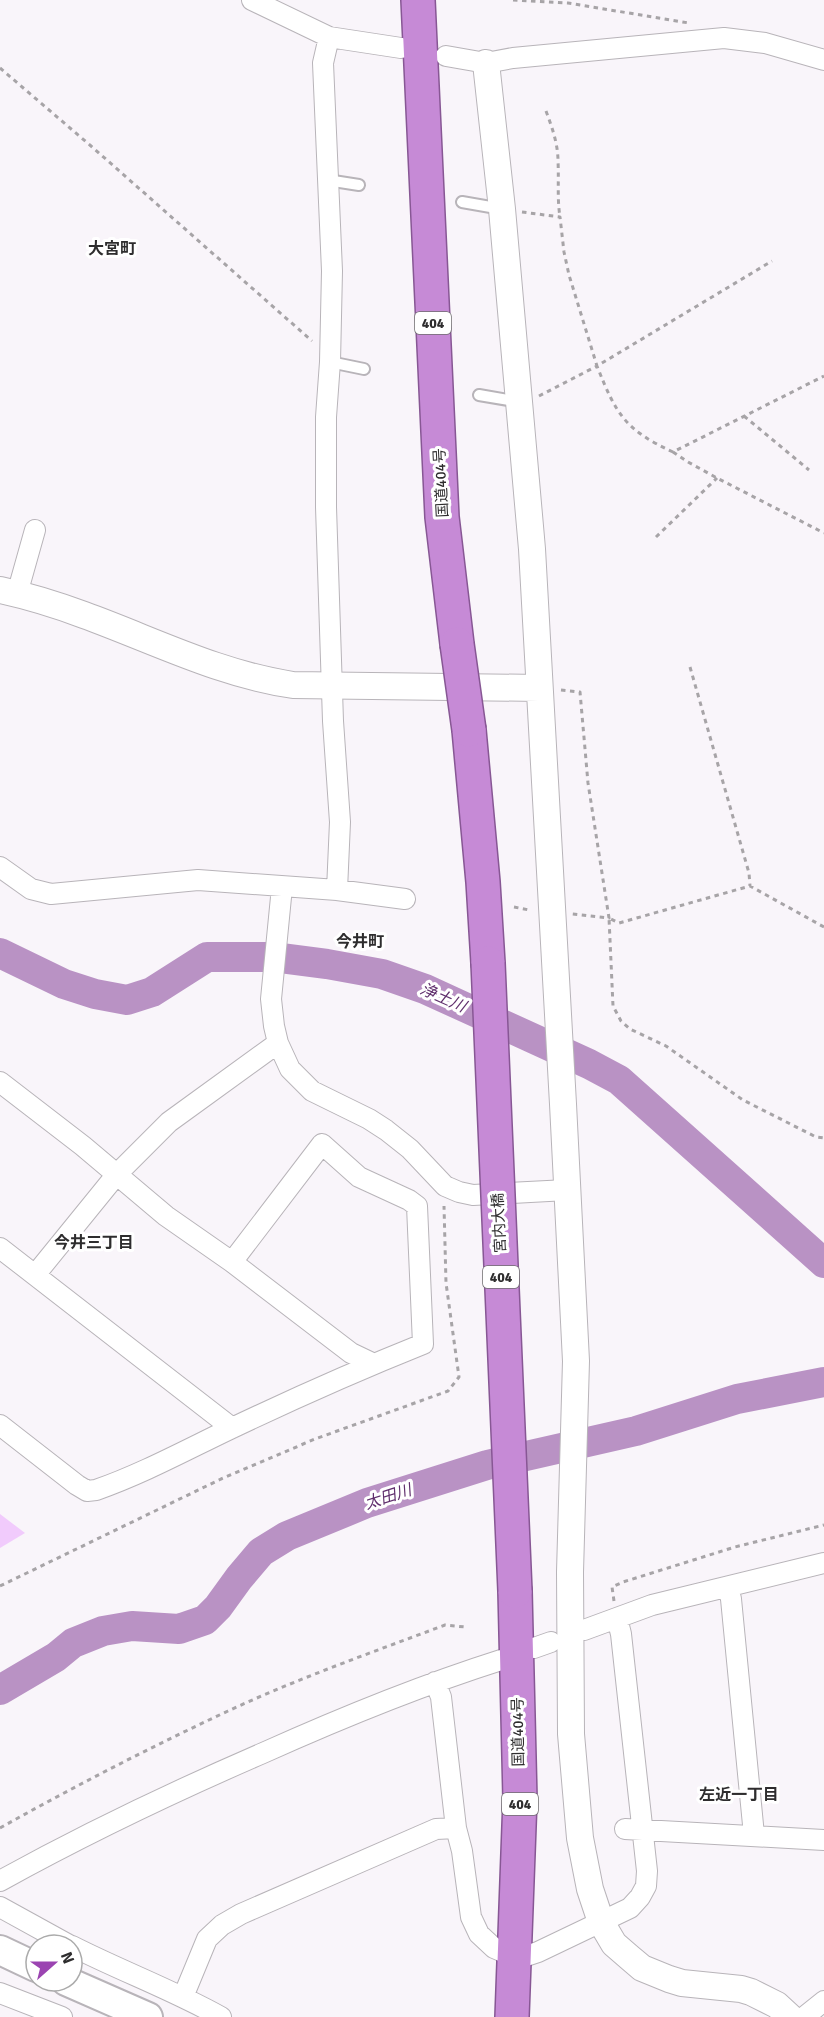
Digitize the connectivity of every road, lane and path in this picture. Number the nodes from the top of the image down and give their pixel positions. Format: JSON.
{"nodes":[{"id":1,"x":252,"y":0,"type":"edge"},
{"id":2,"x":418,"y":0,"type":"edge"},
{"id":3,"x":513,"y":0,"type":"edge"},
{"id":4,"x":328,"y":37,"type":"junction"},
{"id":5,"x":724,"y":38,"type":"junction"},
{"id":6,"x":401,"y":48,"type":"dead end"},
{"id":7,"x":446,"y":56,"type":"dead end"},
{"id":8,"x":824,"y":60,"type":"edge"},
{"id":9,"x":486,"y":63,"type":"junction"},
{"id":10,"x":0,"y":68,"type":"edge"},
{"id":11,"x":546,"y":111,"type":"dead end"},
{"id":12,"x":327,"y":180,"type":"junction"},
{"id":13,"x":359,"y":185,"type":"dead end"},
{"id":14,"x":462,"y":202,"type":"dead end"},
{"id":15,"x":502,"y":209,"type":"junction"},
{"id":16,"x":561,"y":217,"type":"junction"},
{"id":17,"x":772,"y":261,"type":"dead end"},
{"id":18,"x":330,"y":362,"type":"junction"},
{"id":19,"x":597,"y":366,"type":"junction"},
{"id":20,"x":364,"y":369,"type":"dead end"},
{"id":21,"x":824,"y":376,"type":"edge"},
{"id":22,"x":479,"y":395,"type":"dead end"},
{"id":23,"x":520,"y":402,"type":"junction"},
{"id":24,"x":744,"y":416,"type":"junction"},
{"id":25,"x":673,"y":452,"type":"junction"},
{"id":26,"x":809,"y":470,"type":"dead end"},
{"id":27,"x":717,"y":478,"type":"junction"},
{"id":28,"x":35,"y":530,"type":"dead end"},
{"id":29,"x":824,"y":533,"type":"edge"},
{"id":30,"x":656,"y":537,"type":"dead end"},
{"id":31,"x":8,"y":592,"type":"edge"},
{"id":32,"x":690,"y":667,"type":"dead end"},
{"id":33,"x":332,"y":686,"type":"junction"},
{"id":34,"x":539,"y":688,"type":"junction"},
{"id":35,"x":0,"y":867,"type":"edge"},
{"id":36,"x":750,"y":886,"type":"junction"},
{"id":37,"x":282,"y":887,"type":"junction"},
{"id":38,"x":337,"y":891,"type":"junction"},
{"id":39,"x":405,"y":899,"type":"dead end"},
{"id":40,"x":514,"y":907,"type":"dead end"},
{"id":41,"x":529,"y":910,"type":"dead end"},
{"id":42,"x":565,"y":913,"type":"dead end"},
{"id":43,"x":609,"y":918,"type":"junction"},
{"id":44,"x":824,"y":927,"type":"edge"},
{"id":45,"x":488,"y":963,"type":"joint"},
{"id":46,"x":278,"y":1042,"type":"junction"},
{"id":47,"x":0,"y":1082,"type":"edge"},
{"id":48,"x":824,"y":1138,"type":"edge"},
{"id":49,"x":117,"y":1174,"type":"junction"},
{"id":50,"x":445,"y":1186,"type":"junction"},
{"id":51,"x":567,"y":1190,"type":"junction"},
{"id":52,"x":0,"y":1248,"type":"edge"},
{"id":53,"x":232,"y":1262,"type":"junction"},
{"id":54,"x":35,"y":1275,"type":"junction"},
{"id":55,"x":374,"y":1364,"type":"junction"},
{"id":56,"x":0,"y":1425,"type":"edge"},
{"id":57,"x":232,"y":1428,"type":"junction"},
{"id":58,"x":824,"y":1525,"type":"edge"},
{"id":59,"x":824,"y":1563,"type":"edge"},
{"id":60,"x":0,"y":1586,"type":"edge"},
{"id":61,"x":728,"y":1587,"type":"junction"},
{"id":62,"x":514,"y":1591,"type":"joint"},
{"id":63,"x":616,"y":1618,"type":"junction"},
{"id":64,"x":465,"y":1627,"type":"dead end"},
{"id":65,"x":584,"y":1630,"type":"dead end"},
{"id":66,"x":501,"y":1660,"type":"dead end"},
{"id":67,"x":435,"y":1682,"type":"junction"},
{"id":68,"x":0,"y":1828,"type":"edge"},
{"id":69,"x":456,"y":1828,"type":"junction"},
{"id":70,"x":633,"y":1830,"type":"junction"},
{"id":71,"x":754,"y":1835,"type":"junction"},
{"id":72,"x":824,"y":1840,"type":"edge"},
{"id":73,"x":0,"y":1881,"type":"edge"},
{"id":74,"x":0,"y":1907,"type":"edge"},
{"id":75,"x":601,"y":1923,"type":"junction"},
{"id":76,"x":47,"y":1933,"type":"edge"},
{"id":77,"x":0,"y":1950,"type":"edge"},
{"id":78,"x":84,"y":1952,"type":"edge"},
{"id":79,"x":515,"y":1957,"type":"junction"},
{"id":80,"x":24,"y":1961,"type":"edge"},
{"id":81,"x":84,"y":1989,"type":"edge"},
{"id":82,"x":0,"y":1993,"type":"edge"},
{"id":83,"x":183,"y":1997,"type":"junction"},
{"id":84,"x":824,"y":2001,"type":"edge"},
{"id":85,"x":62,"y":2017,"type":"edge"},
{"id":86,"x":148,"y":2017,"type":"edge"},
{"id":87,"x":221,"y":2017,"type":"edge"},
{"id":88,"x":512,"y":2017,"type":"edge"},
{"id":89,"x":790,"y":2017,"type":"edge"},
{"id":90,"x":804,"y":2017,"type":"edge"}],
"edges":[{"from":1,"to":4,"type":"street"},
{"from":2,"to":45,"type":"highway","name":"国道404号","number":"404","bridge":true},
{"from":3,"to":5,"type":"path"},
{"from":4,"to":6,"type":"street"},
{"from":4,"to":12,"type":"street"},
{"from":5,"to":8,"type":"street"},
{"from":5,"to":9,"type":"street"},
{"from":7,"to":9,"type":"street"},
{"from":9,"to":15,"type":"street"},
{"from":10,"to":18,"type":"path"},
{"from":11,"to":16,"type":"path"},
{"from":12,"to":13,"type":"lane"},
{"from":12,"to":18,"type":"street"},
{"from":14,"to":15,"type":"lane"},
{"from":15,"to":16,"type":"path"},
{"from":15,"to":23,"type":"street"},
{"from":16,"to":19,"type":"path"},
{"from":17,"to":19,"type":"path"},
{"from":18,"to":20,"type":"lane"},
{"from":18,"to":33,"type":"street"},
{"from":19,"to":23,"type":"path"},
{"from":19,"to":25,"type":"path"},
{"from":21,"to":24,"type":"path"},
{"from":22,"to":23,"type":"lane"},
{"from":23,"to":34,"type":"street"},
{"from":24,"to":25,"type":"path"},
{"from":24,"to":26,"type":"path"},
{"from":25,"to":27,"type":"path"},
{"from":27,"to":29,"type":"path"},
{"from":27,"to":30,"type":"path"},
{"from":28,"to":31,"type":"street"},
{"from":31,"to":33,"type":"street"},
{"from":32,"to":36,"type":"path"},
{"from":33,"to":34,"type":"street"},
{"from":33,"to":38,"type":"street"},
{"from":34,"to":43,"type":"path"},
{"from":34,"to":51,"type":"street"},
{"from":35,"to":37,"type":"street"},
{"from":36,"to":43,"type":"path"},
{"from":36,"to":44,"type":"path"},
{"from":37,"to":38,"type":"street"},
{"from":37,"to":46,"type":"street"},
{"from":38,"to":39,"type":"street"},
{"from":40,"to":41,"type":"path"},
{"from":42,"to":43,"type":"path"},
{"from":43,"to":48,"type":"path"},
{"from":45,"to":62,"type":"highway","name":"宮内大橋","number":"404","bridge":true},
{"from":46,"to":49,"type":"street"},
{"from":46,"to":50,"type":"street"},
{"from":47,"to":49,"type":"street"},
{"from":49,"to":53,"type":"street"},
{"from":49,"to":54,"type":"street"},
{"from":50,"to":51,"type":"street"},
{"from":50,"to":60,"type":"path"},
{"from":51,"to":75,"type":"street"},
{"from":52,"to":54,"type":"street"},
{"from":53,"to":55,"type":"street"},
{"from":53,"to":55,"type":"street"},
{"from":54,"to":57,"type":"street"},
{"from":55,"to":57,"type":"street"},
{"from":56,"to":57,"type":"street"},
{"from":58,"to":63,"type":"path"},
{"from":59,"to":61,"type":"street"},
{"from":61,"to":63,"type":"street"},
{"from":61,"to":71,"type":"street"},
{"from":62,"to":79,"type":"highway","name":"国道404号","number":"404"},
{"from":63,"to":65,"type":"street"},
{"from":63,"to":70,"type":"street"},
{"from":64,"to":68,"type":"path"},
{"from":66,"to":67,"type":"street"},
{"from":67,"to":69,"type":"street"},
{"from":67,"to":73,"type":"street"},
{"from":69,"to":79,"type":"street"},
{"from":69,"to":83,"type":"street"},
{"from":70,"to":71,"type":"street"},
{"from":70,"to":75,"type":"street"},
{"from":71,"to":72,"type":"street"},
{"from":74,"to":76,"type":"street"},
{"from":75,"to":79,"type":"street"},
{"from":75,"to":89,"type":"street"},
{"from":77,"to":80,"type":"main road"},
{"from":78,"to":83,"type":"street"},
{"from":79,"to":88,"type":"highway","name":"国道404号","number":"404"},
{"from":81,"to":86,"type":"main road"},
{"from":82,"to":85,"type":"street"},
{"from":83,"to":87,"type":"street"},
{"from":84,"to":90,"type":"street"}]}
